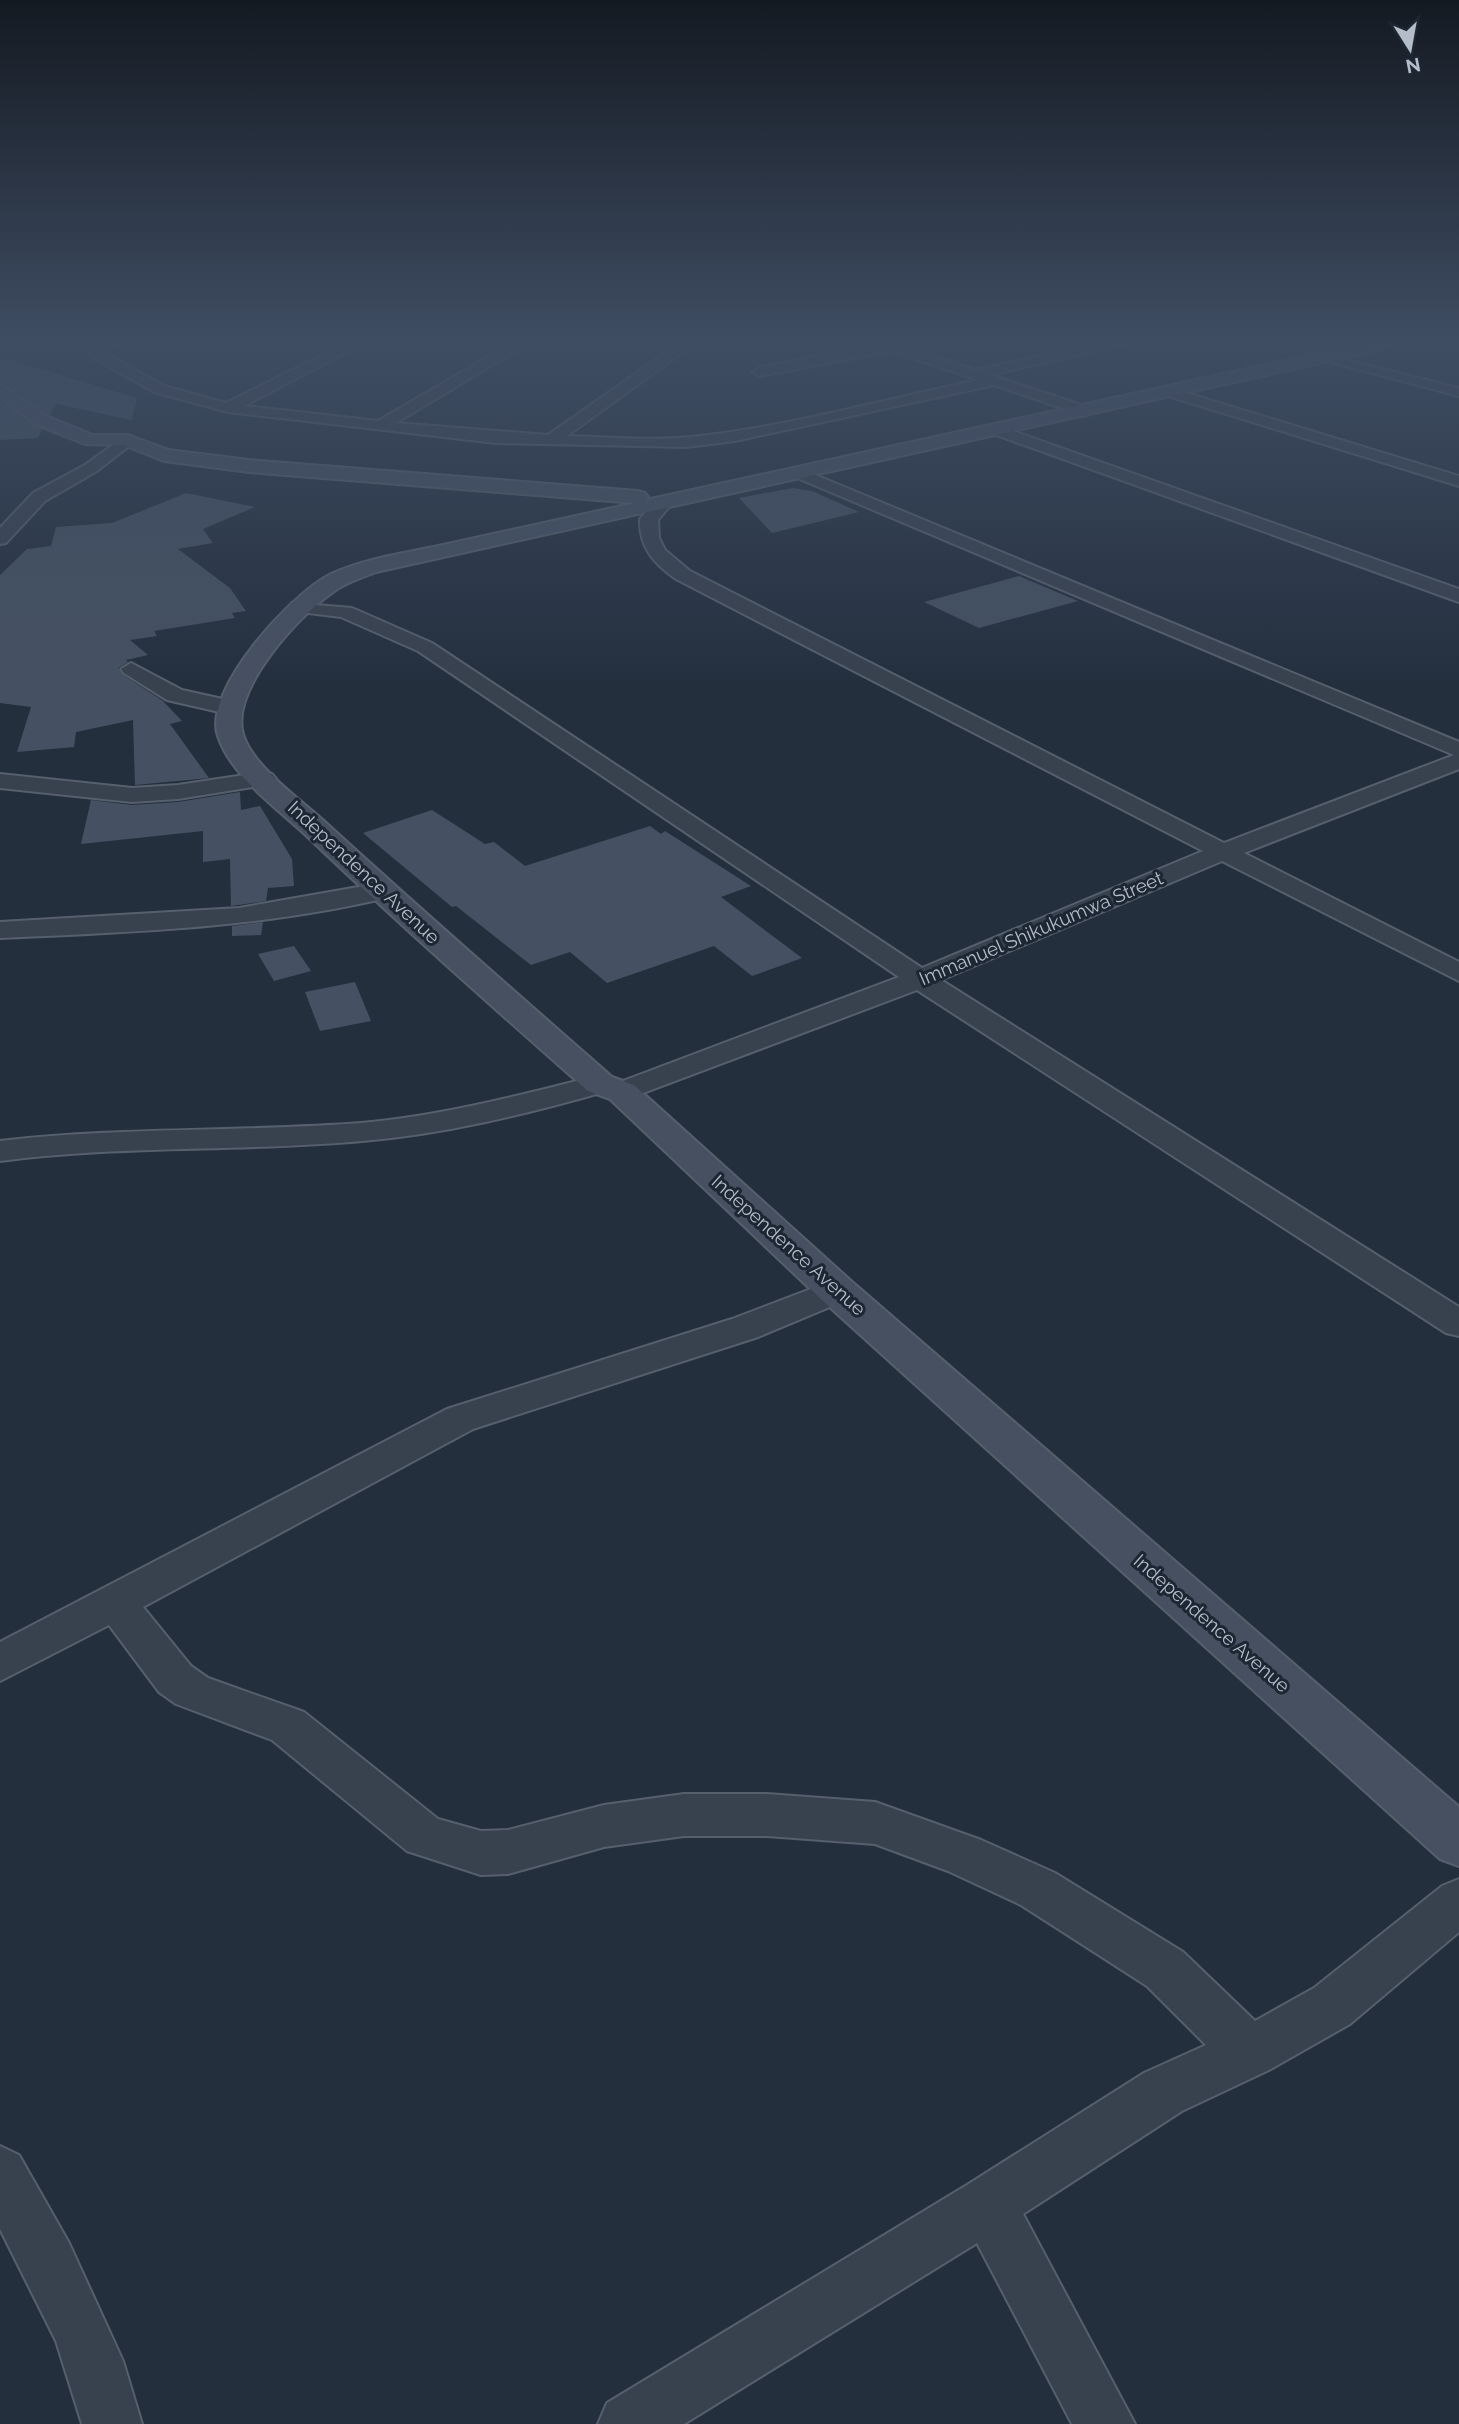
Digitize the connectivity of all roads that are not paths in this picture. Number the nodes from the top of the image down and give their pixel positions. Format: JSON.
{"nodes":[{"id":1,"x":105,"y":457,"type":"edge"},
{"id":2,"x":180,"y":457,"type":"edge"},
{"id":3,"x":876,"y":457,"type":"edge"},
{"id":4,"x":1072,"y":457,"type":"edge"},
{"id":5,"x":1381,"y":457,"type":"edge"},
{"id":6,"x":801,"y":474,"type":"junction"},
{"id":7,"x":1459,"y":481,"type":"edge"},
{"id":8,"x":664,"y":502,"type":"junction"},
{"id":9,"x":0,"y":539,"type":"edge"},
{"id":10,"x":1459,"y":596,"type":"edge"},
{"id":11,"x":299,"y":607,"type":"junction"},
{"id":12,"x":131,"y":669,"type":"dead end"},
{"id":13,"x":229,"y":707,"type":"junction"},
{"id":14,"x":1459,"y":750,"type":"edge"},
{"id":15,"x":1459,"y":761,"type":"edge"},
{"id":16,"x":264,"y":779,"type":"junction"},
{"id":17,"x":0,"y":781,"type":"edge"},
{"id":18,"x":1225,"y":851,"type":"junction"},
{"id":19,"x":381,"y":891,"type":"junction"},
{"id":20,"x":0,"y":930,"type":"edge"},
{"id":21,"x":1459,"y":973,"type":"edge"},
{"id":22,"x":920,"y":979,"type":"junction"},
{"id":23,"x":611,"y":1088,"type":"junction"},
{"id":24,"x":0,"y":1151,"type":"edge"},
{"id":25,"x":837,"y":1291,"type":"junction"},
{"id":26,"x":1459,"y":1324,"type":"edge"},
{"id":27,"x":116,"y":1603,"type":"junction"},
{"id":28,"x":0,"y":1663,"type":"edge"},
{"id":29,"x":1459,"y":1840,"type":"edge"},
{"id":30,"x":1459,"y":1902,"type":"edge"},
{"id":31,"x":1250,"y":2052,"type":"junction"},
{"id":32,"x":0,"y":2174,"type":"edge"},
{"id":33,"x":987,"y":2205,"type":"junction"},
{"id":34,"x":112,"y":2424,"type":"edge"},
{"id":35,"x":628,"y":2424,"type":"edge"},
{"id":36,"x":1105,"y":2424,"type":"edge"}],
"edges":[{"from":1,"to":9,"type":"street"},
{"from":2,"to":8,"type":"street"},
{"from":3,"to":6,"type":"street"},
{"from":4,"to":10,"type":"street"},
{"from":5,"to":7,"type":"street"},
{"from":6,"to":8,"type":"street"},
{"from":6,"to":14,"type":"street"},
{"from":8,"to":11,"type":"street"},
{"from":8,"to":18,"type":"street"},
{"from":11,"to":13,"type":"street"},
{"from":11,"to":22,"type":"street"},
{"from":12,"to":13,"type":"street"},
{"from":13,"to":16,"type":"street","name":"Independence Avenue"},
{"from":15,"to":18,"type":"street","name":"Immanuel Shikukumwa Street"},
{"from":16,"to":17,"type":"street"},
{"from":16,"to":19,"type":"street","name":"Independence Avenue"},
{"from":18,"to":21,"type":"street"},
{"from":18,"to":22,"type":"street","name":"Immanuel Shikukumwa Street"},
{"from":19,"to":20,"type":"street"},
{"from":19,"to":23,"type":"street","name":"Independence Avenue"},
{"from":22,"to":23,"type":"street","name":"Immanuel Shikukumwa Street"},
{"from":22,"to":26,"type":"street"},
{"from":23,"to":24,"type":"street","name":"Immanuel Shikukumwa Street"},
{"from":23,"to":25,"type":"street","name":"Independence Avenue"},
{"from":25,"to":27,"type":"street"},
{"from":25,"to":29,"type":"street","name":"Independence Avenue"},
{"from":27,"to":28,"type":"street"},
{"from":27,"to":31,"type":"street"},
{"from":30,"to":31,"type":"street"},
{"from":31,"to":33,"type":"street"},
{"from":32,"to":34,"type":"street"},
{"from":33,"to":35,"type":"street"},
{"from":33,"to":36,"type":"street"}]}
